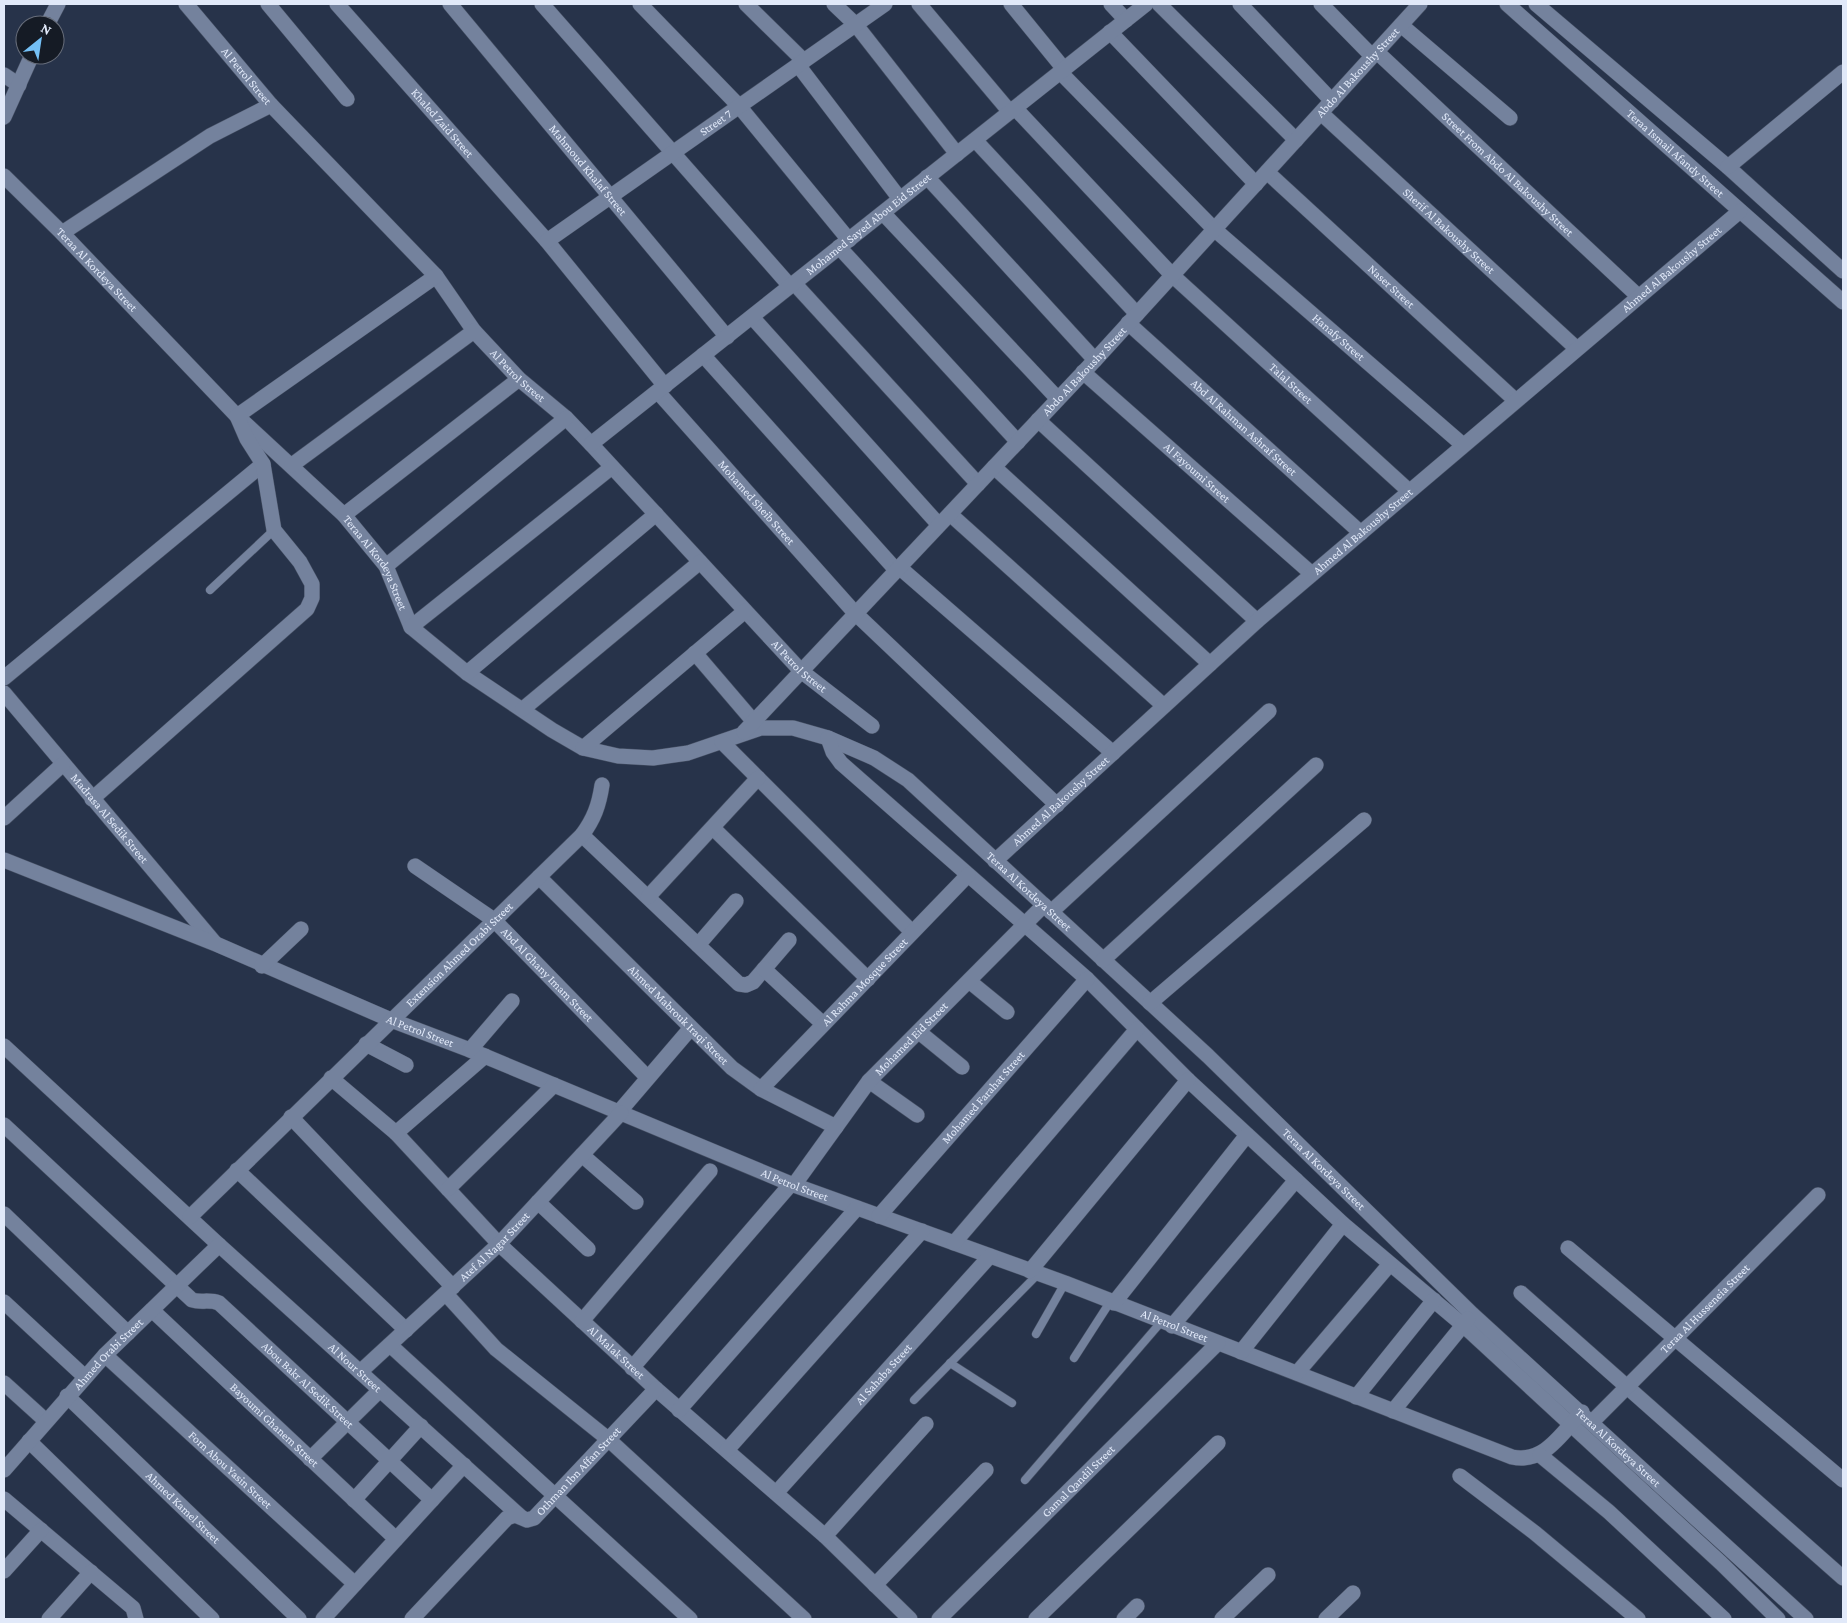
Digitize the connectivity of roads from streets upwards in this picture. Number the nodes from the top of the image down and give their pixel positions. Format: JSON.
{"nodes":[{"id":1,"x":186,"y":4,"type":"edge"},
{"id":2,"x":268,"y":4,"type":"edge"},
{"id":3,"x":337,"y":4,"type":"edge"},
{"id":4,"x":450,"y":4,"type":"edge"},
{"id":5,"x":542,"y":4,"type":"edge"},
{"id":6,"x":640,"y":4,"type":"edge"},
{"id":7,"x":746,"y":4,"type":"edge"},
{"id":8,"x":834,"y":4,"type":"edge"},
{"id":9,"x":885,"y":4,"type":"edge"},
{"id":10,"x":919,"y":4,"type":"edge"},
{"id":11,"x":1011,"y":4,"type":"edge"},
{"id":12,"x":1111,"y":4,"type":"edge"},
{"id":13,"x":1146,"y":4,"type":"edge"},
{"id":14,"x":1159,"y":4,"type":"edge"},
{"id":15,"x":1240,"y":4,"type":"edge"},
{"id":16,"x":1321,"y":4,"type":"edge"},
{"id":17,"x":1508,"y":4,"type":"edge"},
{"id":18,"x":1536,"y":4,"type":"edge"},
{"id":19,"x":1417,"y":5,"type":"edge"},
{"id":20,"x":1126,"y":20,"type":"junction"},
{"id":21,"x":856,"y":25,"type":"junction"},
{"id":22,"x":1401,"y":25,"type":"junction"},
{"id":23,"x":1110,"y":32,"type":"junction"},
{"id":24,"x":1374,"y":54,"type":"junction"},
{"id":25,"x":801,"y":63,"type":"junction"},
{"id":26,"x":28,"y":65,"type":"edge"},
{"id":27,"x":1062,"y":70,"type":"junction"},
{"id":28,"x":1843,"y":72,"type":"edge"},
{"id":29,"x":4,"y":75,"type":"edge"},
{"id":30,"x":19,"y":85,"type":"junction"},
{"id":31,"x":347,"y":99,"type":"dead end"},
{"id":32,"x":1332,"y":101,"type":"junction"},
{"id":33,"x":271,"y":105,"type":"junction"},
{"id":34,"x":739,"y":106,"type":"junction"},
{"id":35,"x":1013,"y":110,"type":"junction"},
{"id":36,"x":1320,"y":113,"type":"junction"},
{"id":37,"x":4,"y":117,"type":"edge"},
{"id":38,"x":1510,"y":118,"type":"dead end"},
{"id":39,"x":975,"y":140,"type":"junction"},
{"id":40,"x":1296,"y":140,"type":"junction"},
{"id":41,"x":674,"y":152,"type":"junction"},
{"id":42,"x":957,"y":154,"type":"junction"},
{"id":43,"x":1728,"y":166,"type":"junction"},
{"id":44,"x":1267,"y":172,"type":"junction"},
{"id":45,"x":4,"y":176,"type":"edge"},
{"id":46,"x":927,"y":177,"type":"junction"},
{"id":47,"x":1256,"y":184,"type":"junction"},
{"id":48,"x":610,"y":197,"type":"junction"},
{"id":49,"x":900,"y":199,"type":"junction"},
{"id":50,"x":1740,"y":211,"type":"junction"},
{"id":51,"x":883,"y":213,"type":"junction"},
{"id":52,"x":1214,"y":229,"type":"junction"},
{"id":53,"x":62,"y":233,"type":"junction"},
{"id":54,"x":547,"y":241,"type":"junction"},
{"id":55,"x":844,"y":244,"type":"junction"},
{"id":56,"x":1829,"y":259,"type":"junction"},
{"id":57,"x":1843,"y":271,"type":"edge"},
{"id":58,"x":1172,"y":275,"type":"junction"},
{"id":59,"x":1813,"y":275,"type":"junction"},
{"id":60,"x":436,"y":276,"type":"junction"},
{"id":61,"x":792,"y":285,"type":"junction"},
{"id":62,"x":1638,"y":296,"type":"junction"},
{"id":63,"x":1843,"y":302,"type":"edge"},
{"id":64,"x":752,"y":317,"type":"junction"},
{"id":65,"x":1133,"y":319,"type":"junction"},
{"id":66,"x":474,"y":331,"type":"junction"},
{"id":67,"x":726,"y":337,"type":"junction"},
{"id":68,"x":1576,"y":348,"type":"junction"},
{"id":69,"x":703,"y":356,"type":"junction"},
{"id":70,"x":1095,"y":360,"type":"junction"},
{"id":71,"x":1083,"y":372,"type":"junction"},
{"id":72,"x":518,"y":379,"type":"junction"},
{"id":73,"x":661,"y":389,"type":"junction"},
{"id":74,"x":1058,"y":399,"type":"junction"},
{"id":75,"x":1515,"y":400,"type":"junction"},
{"id":76,"x":237,"y":416,"type":"junction"},
{"id":77,"x":566,"y":418,"type":"junction"},
{"id":78,"x":1038,"y":420,"type":"junction"},
{"id":79,"x":1018,"y":442,"type":"junction"},
{"id":80,"x":591,"y":444,"type":"junction"},
{"id":81,"x":1463,"y":445,"type":"junction"},
{"id":82,"x":263,"y":464,"type":"junction"},
{"id":83,"x":292,"y":465,"type":"junction"},
{"id":84,"x":612,"y":467,"type":"junction"},
{"id":85,"x":994,"y":467,"type":"junction"},
{"id":86,"x":978,"y":484,"type":"junction"},
{"id":87,"x":1409,"y":491,"type":"junction"},
{"id":88,"x":656,"y":514,"type":"junction"},
{"id":89,"x":344,"y":515,"type":"junction"},
{"id":90,"x":945,"y":519,"type":"junction"},
{"id":91,"x":1360,"y":532,"type":"junction"},
{"id":92,"x":700,"y":562,"type":"junction"},
{"id":93,"x":386,"y":566,"type":"junction"},
{"id":94,"x":898,"y":569,"type":"junction"},
{"id":95,"x":1312,"y":574,"type":"junction"},
{"id":96,"x":745,"y":611,"type":"junction"},
{"id":97,"x":855,"y":613,"type":"junction"},
{"id":98,"x":1257,"y":621,"type":"junction"},
{"id":99,"x":411,"y":626,"type":"junction"},
{"id":100,"x":695,"y":654,"type":"junction"},
{"id":101,"x":1210,"y":664,"type":"junction"},
{"id":102,"x":801,"y":671,"type":"junction"},
{"id":103,"x":467,"y":673,"type":"junction"},
{"id":104,"x":4,"y":678,"type":"edge"},
{"id":105,"x":4,"y":693,"type":"edge"},
{"id":106,"x":1164,"y":706,"type":"junction"},
{"id":107,"x":523,"y":709,"type":"junction"},
{"id":108,"x":1269,"y":711,"type":"dead end"},
{"id":109,"x":754,"y":722,"type":"junction"},
{"id":110,"x":872,"y":726,"type":"dead end"},
{"id":111,"x":743,"y":733,"type":"junction"},
{"id":112,"x":828,"y":738,"type":"junction"},
{"id":113,"x":722,"y":742,"type":"junction"},
{"id":114,"x":583,"y":748,"type":"junction"},
{"id":115,"x":1113,"y":753,"type":"junction"},
{"id":116,"x":63,"y":764,"type":"junction"},
{"id":117,"x":1316,"y":766,"type":"dead end"},
{"id":118,"x":758,"y":778,"type":"junction"},
{"id":119,"x":602,"y":785,"type":"dead end"},
{"id":120,"x":92,"y":799,"type":"junction"},
{"id":121,"x":1057,"y":805,"type":"junction"},
{"id":122,"x":4,"y":818,"type":"edge"},
{"id":123,"x":1364,"y":820,"type":"dead end"},
{"id":124,"x":713,"y":828,"type":"junction"},
{"id":125,"x":582,"y":835,"type":"junction"},
{"id":126,"x":4,"y":860,"type":"edge"},
{"id":127,"x":995,"y":861,"type":"junction"},
{"id":128,"x":415,"y":866,"type":"dead end"},
{"id":129,"x":968,"y":874,"type":"junction"},
{"id":130,"x":539,"y":876,"type":"junction"},
{"id":131,"x":648,"y":897,"type":"junction"},
{"id":132,"x":736,"y":901,"type":"dead end"},
{"id":133,"x":1047,"y":909,"type":"junction"},
{"id":134,"x":494,"y":920,"type":"junction"},
{"id":135,"x":1025,"y":924,"type":"junction"},
{"id":136,"x":301,"y":929,"type":"dead end"},
{"id":137,"x":912,"y":932,"type":"junction"},
{"id":138,"x":789,"y":940,"type":"dead end"},
{"id":139,"x":216,"y":944,"type":"junction"},
{"id":140,"x":698,"y":945,"type":"junction"},
{"id":141,"x":1104,"y":960,"type":"junction"},
{"id":142,"x":262,"y":966,"type":"junction"},
{"id":143,"x":764,"y":968,"type":"junction"},
{"id":144,"x":868,"y":978,"type":"junction"},
{"id":145,"x":1087,"y":979,"type":"junction"},
{"id":146,"x":969,"y":981,"type":"junction"},
{"id":147,"x":512,"y":1000,"type":"dead end"},
{"id":148,"x":1150,"y":1003,"type":"junction"},
{"id":149,"x":1007,"y":1012,"type":"dead end"},
{"id":150,"x":391,"y":1020,"type":"junction"},
{"id":151,"x":823,"y":1024,"type":"junction"},
{"id":152,"x":690,"y":1029,"type":"junction"},
{"id":153,"x":1137,"y":1029,"type":"junction"},
{"id":154,"x":919,"y":1032,"type":"junction"},
{"id":155,"x":366,"y":1044,"type":"junction"},
{"id":156,"x":4,"y":1046,"type":"edge"},
{"id":157,"x":470,"y":1050,"type":"junction"},
{"id":158,"x":485,"y":1056,"type":"junction"},
{"id":159,"x":406,"y":1065,"type":"dead end"},
{"id":160,"x":962,"y":1067,"type":"dead end"},
{"id":161,"x":647,"y":1077,"type":"junction"},
{"id":162,"x":331,"y":1078,"type":"junction"},
{"id":163,"x":1188,"y":1080,"type":"junction"},
{"id":164,"x":869,"y":1081,"type":"junction"},
{"id":165,"x":554,"y":1085,"type":"junction"},
{"id":166,"x":761,"y":1089,"type":"junction"},
{"id":167,"x":620,"y":1113,"type":"junction"},
{"id":168,"x":917,"y":1115,"type":"dead end"},
{"id":169,"x":291,"y":1117,"type":"junction"},
{"id":170,"x":4,"y":1125,"type":"edge"},
{"id":171,"x":836,"y":1127,"type":"junction"},
{"id":172,"x":396,"y":1133,"type":"junction"},
{"id":173,"x":1247,"y":1135,"type":"junction"},
{"id":174,"x":582,"y":1155,"type":"junction"},
{"id":175,"x":237,"y":1170,"type":"junction"},
{"id":176,"x":710,"y":1172,"type":"dead end"},
{"id":177,"x":1296,"y":1180,"type":"junction"},
{"id":178,"x":793,"y":1185,"type":"junction"},
{"id":179,"x":448,"y":1189,"type":"junction"},
{"id":180,"x":1818,"y":1195,"type":"dead end"},
{"id":181,"x":538,"y":1202,"type":"junction"},
{"id":182,"x":636,"y":1202,"type":"dead end"},
{"id":183,"x":857,"y":1208,"type":"junction"},
{"id":184,"x":4,"y":1214,"type":"edge"},
{"id":185,"x":879,"y":1216,"type":"junction"},
{"id":186,"x":190,"y":1217,"type":"junction"},
{"id":187,"x":1343,"y":1224,"type":"junction"},
{"id":188,"x":922,"y":1231,"type":"junction"},
{"id":189,"x":954,"y":1243,"type":"junction"},
{"id":190,"x":499,"y":1244,"type":"junction"},
{"id":191,"x":219,"y":1245,"type":"junction"},
{"id":192,"x":1568,"y":1248,"type":"dead end"},
{"id":193,"x":588,"y":1249,"type":"dead end"},
{"id":194,"x":990,"y":1256,"type":"junction"},
{"id":195,"x":1390,"y":1264,"type":"junction"},
{"id":196,"x":1034,"y":1272,"type":"junction"},
{"id":197,"x":177,"y":1286,"type":"junction"},
{"id":198,"x":449,"y":1291,"type":"junction"},
{"id":199,"x":1521,"y":1293,"type":"dead end"},
{"id":200,"x":1434,"y":1300,"type":"junction"},
{"id":201,"x":4,"y":1302,"type":"edge"},
{"id":202,"x":1112,"y":1302,"type":"junction"},
{"id":203,"x":152,"y":1310,"type":"junction"},
{"id":204,"x":1468,"y":1319,"type":"junction"},
{"id":205,"x":582,"y":1321,"type":"junction"},
{"id":206,"x":1167,"y":1324,"type":"junction"},
{"id":207,"x":406,"y":1330,"type":"junction"},
{"id":208,"x":128,"y":1333,"type":"junction"},
{"id":209,"x":1676,"y":1338,"type":"junction"},
{"id":210,"x":1218,"y":1343,"type":"junction"},
{"id":211,"x":390,"y":1345,"type":"junction"},
{"id":212,"x":1241,"y":1352,"type":"junction"},
{"id":213,"x":105,"y":1355,"type":"junction"},
{"id":214,"x":632,"y":1368,"type":"junction"},
{"id":215,"x":360,"y":1372,"type":"junction"},
{"id":216,"x":1297,"y":1374,"type":"junction"},
{"id":217,"x":84,"y":1377,"type":"junction"},
{"id":218,"x":4,"y":1383,"type":"edge"},
{"id":219,"x":1628,"y":1387,"type":"junction"},
{"id":220,"x":656,"y":1389,"type":"junction"},
{"id":221,"x":380,"y":1390,"type":"junction"},
{"id":222,"x":68,"y":1396,"type":"junction"},
{"id":223,"x":1356,"y":1397,"type":"junction"},
{"id":224,"x":679,"y":1410,"type":"junction"},
{"id":225,"x":1392,"y":1411,"type":"junction"},
{"id":226,"x":1587,"y":1417,"type":"junction"},
{"id":227,"x":46,"y":1421,"type":"junction"},
{"id":228,"x":348,"y":1422,"type":"junction"},
{"id":229,"x":926,"y":1424,"type":"dead end"},
{"id":230,"x":1570,"y":1425,"type":"junction"},
{"id":231,"x":421,"y":1426,"type":"junction"},
{"id":232,"x":608,"y":1439,"type":"junction"},
{"id":233,"x":29,"y":1441,"type":"junction"},
{"id":234,"x":1218,"y":1442,"type":"dead end"},
{"id":235,"x":727,"y":1450,"type":"junction"},
{"id":236,"x":1540,"y":1455,"type":"junction"},
{"id":237,"x":310,"y":1459,"type":"junction"},
{"id":238,"x":390,"y":1460,"type":"junction"},
{"id":239,"x":464,"y":1465,"type":"junction"},
{"id":240,"x":4,"y":1468,"type":"edge"},
{"id":241,"x":986,"y":1470,"type":"dead end"},
{"id":242,"x":1460,"y":1476,"type":"dead end"},
{"id":243,"x":1843,"y":1480,"type":"edge"},
{"id":244,"x":777,"y":1492,"type":"junction"},
{"id":245,"x":555,"y":1496,"type":"junction"},
{"id":246,"x":4,"y":1499,"type":"edge"},
{"id":247,"x":354,"y":1500,"type":"junction"},
{"id":248,"x":432,"y":1500,"type":"junction"},
{"id":249,"x":521,"y":1517,"type":"junction"},
{"id":250,"x":41,"y":1530,"type":"junction"},
{"id":251,"x":825,"y":1536,"type":"junction"},
{"id":252,"x":396,"y":1539,"type":"junction"},
{"id":253,"x":4,"y":1571,"type":"edge"},
{"id":254,"x":91,"y":1572,"type":"junction"},
{"id":255,"x":1268,"y":1575,"type":"dead end"},
{"id":256,"x":1843,"y":1578,"type":"edge"},
{"id":257,"x":355,"y":1584,"type":"junction"},
{"id":258,"x":875,"y":1585,"type":"junction"},
{"id":259,"x":1353,"y":1593,"type":"dead end"},
{"id":260,"x":1137,"y":1606,"type":"dead end"},
{"id":261,"x":135,"y":1614,"type":"edge"},
{"id":262,"x":49,"y":1619,"type":"edge"},
{"id":263,"x":212,"y":1619,"type":"edge"},
{"id":264,"x":299,"y":1619,"type":"edge"},
{"id":265,"x":323,"y":1619,"type":"edge"},
{"id":266,"x":412,"y":1619,"type":"edge"},
{"id":267,"x":690,"y":1619,"type":"edge"},
{"id":268,"x":804,"y":1619,"type":"edge"},
{"id":269,"x":910,"y":1619,"type":"edge"},
{"id":270,"x":939,"y":1619,"type":"edge"},
{"id":271,"x":1036,"y":1619,"type":"edge"},
{"id":272,"x":1124,"y":1619,"type":"edge"},
{"id":273,"x":1222,"y":1619,"type":"edge"},
{"id":274,"x":1326,"y":1619,"type":"edge"},
{"id":275,"x":1638,"y":1619,"type":"edge"},
{"id":276,"x":1724,"y":1619,"type":"edge"},
{"id":277,"x":1778,"y":1619,"type":"edge"},
{"id":278,"x":1806,"y":1619,"type":"edge"}],
"edges":[{"from":1,"to":33,"type":"street","name":"Al Petrol Street"},
{"from":2,"to":31,"type":"street"},
{"from":3,"to":54,"type":"street","name":"Khaled Zaid Street"},
{"from":4,"to":48,"type":"street","name":"Mahmoud Khalaf Street"},
{"from":5,"to":41,"type":"street"},
{"from":6,"to":34,"type":"street"},
{"from":7,"to":25,"type":"street"},
{"from":8,"to":21,"type":"street"},
{"from":9,"to":21,"type":"street","name":"Street 7"},
{"from":10,"to":35,"type":"street"},
{"from":11,"to":27,"type":"street","name":"Hanafy Street"},
{"from":12,"to":20,"type":"street"},
{"from":13,"to":20,"type":"street","name":"Mohamed Sayed Abou Eid Street"},
{"from":14,"to":40,"type":"street"},
{"from":15,"to":32,"type":"street"},
{"from":16,"to":24,"type":"street","name":"Street From Abdo Al Bakoushy Street"},
{"from":17,"to":50,"type":"street","name":"Teraa Ismail Afandy Street"},
{"from":18,"to":43,"type":"street","name":"Teraa Ismail Afandy Street"},
{"from":19,"to":22,"type":"street","name":"Abdo Al Bakoushy Street"},
{"from":20,"to":23,"type":"street","name":"Mohamed Sayed Abou Eid Street"},
{"from":21,"to":25,"type":"street","name":"Street 7"},
{"from":21,"to":42,"type":"street"},
{"from":22,"to":24,"type":"street","name":"Abdo Al Bakoushy Street"},
{"from":22,"to":38,"type":"street"},
{"from":23,"to":27,"type":"street","name":"Mohamed Sayed Abou Eid Street"},
{"from":23,"to":47,"type":"street"},
{"from":24,"to":32,"type":"street","name":"Abdo Al Bakoushy Street"},
{"from":24,"to":62,"type":"street","name":"Street From Abdo Al Bakoushy Street"},
{"from":25,"to":34,"type":"street","name":"Street 7"},
{"from":25,"to":49,"type":"street"},
{"from":26,"to":30,"type":"street"},
{"from":27,"to":35,"type":"street","name":"Mohamed Sayed Abou Eid Street"},
{"from":27,"to":52,"type":"street","name":"Hanafy Street"},
{"from":28,"to":43,"type":"street"},
{"from":29,"to":30,"type":"street"},
{"from":30,"to":37,"type":"street"},
{"from":32,"to":36,"type":"street","name":"Abdo Al Bakoushy Street"},
{"from":33,"to":53,"type":"street"},
{"from":33,"to":60,"type":"street","name":"Al Petrol Street"},
{"from":34,"to":41,"type":"street","name":"Street 7"},
{"from":34,"to":55,"type":"street"},
{"from":35,"to":39,"type":"street","name":"Mohamed Sayed Abou Eid Street"},
{"from":35,"to":58,"type":"street","name":"Talal Street"},
{"from":36,"to":40,"type":"street","name":"Abdo Al Bakoushy Street"},
{"from":36,"to":68,"type":"street","name":"Sherif Al Bakoushy Street"},
{"from":39,"to":42,"type":"street","name":"Mohamed Sayed Abou Eid Street"},
{"from":39,"to":65,"type":"street","name":"Abd Al Rahman Ashraf Street"},
{"from":40,"to":44,"type":"street","name":"Abdo Al Bakoushy Street"},
{"from":41,"to":48,"type":"street","name":"Street 7"},
{"from":41,"to":61,"type":"street"},
{"from":42,"to":46,"type":"street","name":"Mohamed Sayed Abou Eid Street"},
{"from":43,"to":56,"type":"street","name":"Teraa Ismail Afandy Street"},
{"from":44,"to":47,"type":"street","name":"Abdo Al Bakoushy Street"},
{"from":44,"to":75,"type":"street","name":"Naser Street"},
{"from":45,"to":53,"type":"street","name":"Teraa Al Kordeya Street"},
{"from":46,"to":49,"type":"street","name":"Mohamed Sayed Abou Eid Street"},
{"from":46,"to":70,"type":"street"},
{"from":47,"to":52,"type":"street","name":"Abdo Al Bakoushy Street"},
{"from":48,"to":54,"type":"street","name":"Street 7"},
{"from":48,"to":67,"type":"street","name":"Mahmoud Khalaf Street"},
{"from":49,"to":51,"type":"street","name":"Mohamed Sayed Abou Eid Street"},
{"from":50,"to":59,"type":"street","name":"Teraa Ismail Afandy Street"},
{"from":50,"to":62,"type":"street","name":"Ahmed Al Bakoushy Street"},
{"from":51,"to":55,"type":"street","name":"Mohamed Sayed Abou Eid Street"},
{"from":51,"to":74,"type":"street"},
{"from":52,"to":58,"type":"street","name":"Abdo Al Bakoushy Street"},
{"from":52,"to":81,"type":"street","name":"Hanafy Street"},
{"from":53,"to":76,"type":"street","name":"Teraa Al Kordeya Street"},
{"from":54,"to":73,"type":"street","name":"Khaled Zaid Street"},
{"from":55,"to":61,"type":"street","name":"Mohamed Sayed Abou Eid Street"},
{"from":55,"to":79,"type":"street"},
{"from":56,"to":57,"type":"street","name":"Teraa Ismail Afandy Street"},
{"from":56,"to":59,"type":"street"},
{"from":58,"to":65,"type":"street","name":"Abdo Al Bakoushy Street"},
{"from":58,"to":87,"type":"street","name":"Talal Street"},
{"from":59,"to":63,"type":"street","name":"Teraa Ismail Afandy Street"},
{"from":60,"to":66,"type":"street","name":"Al Petrol Street"},
{"from":60,"to":76,"type":"street"},
{"from":61,"to":64,"type":"street","name":"Mohamed Sayed Abou Eid Street"},
{"from":61,"to":86,"type":"street"},
{"from":62,"to":68,"type":"street","name":"Ahmed Al Bakoushy Street"},
{"from":64,"to":67,"type":"street","name":"Mohamed Sayed Abou Eid Street"},
{"from":64,"to":90,"type":"street"},
{"from":65,"to":70,"type":"street","name":"Abdo Al Bakoushy Street"},
{"from":65,"to":91,"type":"street","name":"Abd Al Rahman Ashraf Street"},
{"from":66,"to":72,"type":"street","name":"Al Petrol Street"},
{"from":66,"to":83,"type":"street"},
{"from":67,"to":69,"type":"street","name":"Mohamed Sayed Abou Eid Street"},
{"from":68,"to":75,"type":"street","name":"Ahmed Al Bakoushy Street"},
{"from":69,"to":73,"type":"street","name":"Mohamed Sayed Abou Eid Street"},
{"from":69,"to":94,"type":"street"},
{"from":70,"to":71,"type":"street","name":"Abdo Al Bakoushy Street"},
{"from":71,"to":74,"type":"street","name":"Abdo Al Bakoushy Street"},
{"from":71,"to":95,"type":"street","name":"Al Fayoumi Street"},
{"from":72,"to":77,"type":"street","name":"Al Petrol Street"},
{"from":72,"to":89,"type":"street"},
{"from":73,"to":80,"type":"street","name":"Mohamed Sayed Abou Eid Street"},
{"from":73,"to":97,"type":"street","name":"Mohamed Sheib Street"},
{"from":74,"to":78,"type":"street","name":"Abdo Al Bakoushy Street"},
{"from":75,"to":81,"type":"street","name":"Ahmed Al Bakoushy Street"},
{"from":76,"to":82,"type":"street"},
{"from":76,"to":83,"type":"street","name":"Teraa Al Kordeya Street"},
{"from":77,"to":80,"type":"street","name":"Al Petrol Street"},
{"from":77,"to":93,"type":"street"},
{"from":78,"to":79,"type":"street","name":"Abdo Al Bakoushy Street"},
{"from":78,"to":98,"type":"street"},
{"from":79,"to":85,"type":"street","name":"Abdo Al Bakoushy Street"},
{"from":80,"to":84,"type":"street","name":"Al Petrol Street"},
{"from":81,"to":87,"type":"street","name":"Ahmed Al Bakoushy Street"},
{"from":82,"to":104,"type":"street"},
{"from":82,"to":120,"type":"street"},
{"from":83,"to":89,"type":"street","name":"Teraa Al Kordeya Street"},
{"from":84,"to":88,"type":"street","name":"Al Petrol Street"},
{"from":84,"to":99,"type":"street"},
{"from":85,"to":86,"type":"street","name":"Abdo Al Bakoushy Street"},
{"from":85,"to":101,"type":"street"},
{"from":86,"to":90,"type":"street","name":"Abdo Al Bakoushy Street"},
{"from":87,"to":91,"type":"street","name":"Ahmed Al Bakoushy Street"},
{"from":88,"to":92,"type":"street","name":"Al Petrol Street"},
{"from":88,"to":103,"type":"street"},
{"from":89,"to":93,"type":"street","name":"Teraa Al Kordeya Street"},
{"from":90,"to":94,"type":"street","name":"Abdo Al Bakoushy Street"},
{"from":90,"to":106,"type":"street"},
{"from":91,"to":95,"type":"street","name":"Ahmed Al Bakoushy Street"},
{"from":92,"to":96,"type":"street","name":"Al Petrol Street"},
{"from":92,"to":107,"type":"street"},
{"from":93,"to":99,"type":"street","name":"Teraa Al Kordeya Street"},
{"from":94,"to":97,"type":"street","name":"Abdo Al Bakoushy Street"},
{"from":94,"to":115,"type":"street"},
{"from":95,"to":98,"type":"street","name":"Ahmed Al Bakoushy Street"},
{"from":96,"to":100,"type":"street"},
{"from":96,"to":102,"type":"street","name":"Al Petrol Street"},
{"from":97,"to":102,"type":"street","name":"Abdo Al Bakoushy Street"},
{"from":97,"to":121,"type":"street","name":"Mohamed Sheib Street"},
{"from":98,"to":101,"type":"street","name":"Ahmed Al Bakoushy Street"},
{"from":99,"to":103,"type":"street","name":"Teraa Al Kordeya Street"},
{"from":100,"to":109,"type":"street"},
{"from":100,"to":114,"type":"street"},
{"from":101,"to":106,"type":"street","name":"Ahmed Al Bakoushy Street"},
{"from":102,"to":109,"type":"street","name":"Abdo Al Bakoushy Street"},
{"from":102,"to":110,"type":"street","name":"Al Petrol Street"},
{"from":103,"to":107,"type":"street","name":"Teraa Al Kordeya Street"},
{"from":105,"to":116,"type":"street","name":"Madrasa Al Sedik Street"},
{"from":106,"to":115,"type":"street","name":"Ahmed Al Bakoushy Street"},
{"from":107,"to":114,"type":"street","name":"Teraa Al Kordeya Street"},
{"from":108,"to":133,"type":"street","name":"Mohamed Eid Street"},
{"from":109,"to":111,"type":"street","name":"Abdo Al Bakoushy Street"},
{"from":111,"to":112,"type":"street","name":"Teraa Al Kordeya Street"},
{"from":111,"to":113,"type":"street","name":"Teraa Al Kordeya Street"},
{"from":112,"to":127,"type":"street","name":"Teraa Al Kordeya Street"},
{"from":112,"to":129,"type":"street","name":"Teraa Al Kordeya Street"},
{"from":113,"to":114,"type":"street","name":"Teraa Al Kordeya Street"},
{"from":113,"to":118,"type":"street"},
{"from":115,"to":121,"type":"street","name":"Ahmed Al Bakoushy Street"},
{"from":116,"to":120,"type":"street","name":"Madrasa Al Sedik Street"},
{"from":116,"to":122,"type":"street"},
{"from":117,"to":141,"type":"street"},
{"from":118,"to":124,"type":"street"},
{"from":118,"to":137,"type":"street"},
{"from":119,"to":125,"type":"street","name":"Extension Ahmed Orabi Street"},
{"from":120,"to":139,"type":"street","name":"Madrasa Al Sedik Street"},
{"from":121,"to":127,"type":"street","name":"Ahmed Al Bakoushy Street"},
{"from":123,"to":148,"type":"street"},
{"from":124,"to":131,"type":"street"},
{"from":124,"to":144,"type":"street"},
{"from":125,"to":130,"type":"street","name":"Extension Ahmed Orabi Street"},
{"from":125,"to":131,"type":"street"},
{"from":126,"to":139,"type":"street","name":"Al Petrol Street"},
{"from":127,"to":133,"type":"street","name":"Teraa Al Kordeya Street"},
{"from":128,"to":134,"type":"street","name":"Abd Al Ghany Imam Street"},
{"from":129,"to":135,"type":"street","name":"Teraa Al Kordeya Street"},
{"from":129,"to":137,"type":"street","name":"Al Rahma Mosque Street"},
{"from":130,"to":134,"type":"street","name":"Extension Ahmed Orabi Street"},
{"from":130,"to":152,"type":"street","name":"Ahmed Mabrouk Iraqi Street"},
{"from":131,"to":140,"type":"street"},
{"from":132,"to":140,"type":"street"},
{"from":133,"to":135,"type":"street","name":"Mohamed Eid Street"},
{"from":133,"to":141,"type":"street","name":"Teraa Al Kordeya Street"},
{"from":134,"to":150,"type":"street","name":"Extension Ahmed Orabi Street"},
{"from":134,"to":161,"type":"street","name":"Abd Al Ghany Imam Street"},
{"from":135,"to":145,"type":"street","name":"Teraa Al Kordeya Street"},
{"from":135,"to":146,"type":"street","name":"Mohamed Eid Street"},
{"from":136,"to":142,"type":"street"},
{"from":137,"to":144,"type":"street","name":"Al Rahma Mosque Street"},
{"from":138,"to":143,"type":"street"},
{"from":139,"to":142,"type":"street","name":"Al Petrol Street"},
{"from":140,"to":143,"type":"street"},
{"from":141,"to":148,"type":"street","name":"Teraa Al Kordeya Street"},
{"from":142,"to":150,"type":"street","name":"Al Petrol Street"},
{"from":143,"to":151,"type":"street"},
{"from":144,"to":151,"type":"street","name":"Al Rahma Mosque Street"},
{"from":145,"to":153,"type":"street","name":"Teraa Al Kordeya Street"},
{"from":145,"to":185,"type":"street","name":"Mohamed Farahat Street"},
{"from":146,"to":149,"type":"street"},
{"from":146,"to":154,"type":"street","name":"Mohamed Eid Street"},
{"from":147,"to":157,"type":"street"},
{"from":148,"to":204,"type":"street","name":"Teraa Al Kordeya Street"},
{"from":150,"to":155,"type":"street","name":"Extension Ahmed Orabi Street"},
{"from":150,"to":157,"type":"street","name":"Al Petrol Street"},
{"from":151,"to":166,"type":"street","name":"Al Rahma Mosque Street"},
{"from":152,"to":161,"type":"street","name":"Atef Al Nagar Street"},
{"from":152,"to":166,"type":"street","name":"Ahmed Mabrouk Iraqi Street"},
{"from":153,"to":163,"type":"street","name":"Teraa Al Kordeya Street"},
{"from":153,"to":189,"type":"street"},
{"from":154,"to":160,"type":"street"},
{"from":154,"to":164,"type":"street","name":"Mohamed Eid Street"},
{"from":155,"to":159,"type":"street"},
{"from":155,"to":162,"type":"street","name":"Extension Ahmed Orabi Street"},
{"from":156,"to":186,"type":"street","name":"Al Nour Street"},
{"from":157,"to":158,"type":"street","name":"Al Petrol Street"},
{"from":158,"to":165,"type":"street","name":"Al Petrol Street"},
{"from":158,"to":172,"type":"street"},
{"from":161,"to":167,"type":"street","name":"Atef Al Nagar Street"},
{"from":162,"to":169,"type":"street","name":"Extension Ahmed Orabi Street"},
{"from":162,"to":172,"type":"street","name":"Al Malak Street"},
{"from":163,"to":173,"type":"street","name":"Teraa Al Kordeya Street"},
{"from":163,"to":196,"type":"street"},
{"from":164,"to":168,"type":"street"},
{"from":164,"to":171,"type":"street","name":"Mohamed Eid Street"},
{"from":165,"to":167,"type":"street","name":"Al Petrol Street"},
{"from":165,"to":179,"type":"street"},
{"from":166,"to":171,"type":"street","name":"Ahmed Mabrouk Iraqi Street"},
{"from":167,"to":174,"type":"street","name":"Atef Al Nagar Street"},
{"from":167,"to":178,"type":"street","name":"Al Petrol Street"},
{"from":169,"to":175,"type":"street","name":"Extension Ahmed Orabi Street"},
{"from":169,"to":198,"type":"street"},
{"from":170,"to":197,"type":"street","name":"Abou Bakr Al Sedik Street"},
{"from":171,"to":178,"type":"street","name":"Mohamed Eid Street"},
{"from":172,"to":179,"type":"street","name":"Al Malak Street"},
{"from":173,"to":177,"type":"street","name":"Teraa Al Kordeya Street"},
{"from":173,"to":202,"type":"street"},
{"from":174,"to":181,"type":"street","name":"Atef Al Nagar Street"},
{"from":174,"to":182,"type":"street"},
{"from":175,"to":186,"type":"street","name":"Extension Ahmed Orabi Street"},
{"from":175,"to":207,"type":"street"},
{"from":176,"to":205,"type":"street"},
{"from":177,"to":187,"type":"street","name":"Teraa Al Kordeya Street"},
{"from":177,"to":206,"type":"street"},
{"from":178,"to":183,"type":"street","name":"Al Petrol Street"},
{"from":178,"to":214,"type":"street","name":"Mohamed Eid Street"},
{"from":179,"to":190,"type":"street","name":"Al Malak Street"},
{"from":180,"to":209,"type":"street","name":"Teraa Al Husseneia Street"},
{"from":181,"to":190,"type":"street","name":"Atef Al Nagar Street"},
{"from":181,"to":193,"type":"street"},
{"from":183,"to":185,"type":"street","name":"Al Petrol Street"},
{"from":183,"to":224,"type":"street"},
{"from":184,"to":208,"type":"street"},
{"from":185,"to":188,"type":"street","name":"Al Petrol Street"},
{"from":186,"to":191,"type":"street","name":"Al Nour Street"},
{"from":187,"to":195,"type":"street","name":"Teraa Al Kordeya Street"},
{"from":187,"to":212,"type":"street"},
{"from":188,"to":189,"type":"street","name":"Al Petrol Street"},
{"from":188,"to":235,"type":"street"},
{"from":189,"to":194,"type":"street","name":"Al Petrol Street"},
{"from":190,"to":198,"type":"street","name":"Atef Al Nagar Street"},
{"from":190,"to":205,"type":"street","name":"Al Malak Street"},
{"from":191,"to":197,"type":"street","name":"Ahmed Orabi Street"},
{"from":191,"to":215,"type":"street","name":"Al Nour Street"},
{"from":192,"to":209,"type":"street"},
{"from":194,"to":196,"type":"street","name":"Al Petrol Street"},
{"from":194,"to":244,"type":"street","name":"Al Sahaba Street"},
{"from":195,"to":200,"type":"street","name":"Teraa Al Kordeya Street"},
{"from":195,"to":216,"type":"street"},
{"from":196,"to":202,"type":"street","name":"Al Petrol Street"},
{"from":197,"to":203,"type":"street","name":"Ahmed Orabi Street"},
{"from":197,"to":228,"type":"street","name":"Abou Bakr Al Sedik Street"},
{"from":198,"to":207,"type":"street","name":"Atef Al Nagar Street"},
{"from":198,"to":232,"type":"street"},
{"from":199,"to":219,"type":"street"},
{"from":200,"to":204,"type":"street","name":"Teraa Al Kordeya Street"},
{"from":200,"to":223,"type":"street"},
{"from":201,"to":217,"type":"street"},
{"from":202,"to":206,"type":"street","name":"Al Petrol Street"},
{"from":203,"to":208,"type":"street","name":"Ahmed Orabi Street"},
{"from":203,"to":237,"type":"street","name":"Bayoumi Ghanem Street"},
{"from":204,"to":225,"type":"street"},
{"from":204,"to":226,"type":"street","name":"Teraa Al Kordeya Street"},
{"from":204,"to":230,"type":"street","name":"Teraa Al Kordeya Street"},
{"from":205,"to":214,"type":"street","name":"Al Malak Street"},
{"from":206,"to":210,"type":"street","name":"Al Petrol Street"},
{"from":207,"to":211,"type":"street","name":"Atef Al Nagar Street"},
{"from":208,"to":213,"type":"street","name":"Ahmed Orabi Street"},
{"from":209,"to":219,"type":"street","name":"Teraa Al Husseneia Street"},
{"from":209,"to":243,"type":"street"},
{"from":210,"to":212,"type":"street","name":"Al Petrol Street"},
{"from":210,"to":270,"type":"street","name":"Gamal Qandil Street"},
{"from":211,"to":215,"type":"street","name":"Atef Al Nagar Street"},
{"from":211,"to":245,"type":"street"},
{"from":212,"to":216,"type":"street","name":"Al Petrol Street"},
{"from":213,"to":217,"type":"street","name":"Ahmed Orabi Street"},
{"from":213,"to":257,"type":"street","name":"Forn Abou Yasin Street"},
{"from":214,"to":220,"type":"street","name":"Al Malak Street"},
{"from":215,"to":221,"type":"street","name":"Al Nour Street"},
{"from":216,"to":223,"type":"street","name":"Al Petrol Street"},
{"from":217,"to":222,"type":"street","name":"Ahmed Orabi Street"},
{"from":218,"to":227,"type":"street"},
{"from":219,"to":226,"type":"street","name":"Teraa Al Husseneia Street"},
{"from":219,"to":256,"type":"street"},
{"from":220,"to":224,"type":"street","name":"Al Malak Street"},
{"from":220,"to":232,"type":"street","name":"Othman Ibn Affan Street"},
{"from":221,"to":228,"type":"street"},
{"from":221,"to":231,"type":"street","name":"Al Nour Street"},
{"from":222,"to":227,"type":"street","name":"Ahmed Orabi Street"},
{"from":222,"to":264,"type":"street","name":"Ahmed Kamel Street"},
{"from":223,"to":225,"type":"street","name":"Al Petrol Street"},
{"from":224,"to":235,"type":"street","name":"Al Malak Street"},
{"from":225,"to":236,"type":"street","name":"Al Petrol Street"},
{"from":226,"to":230,"type":"street"},
{"from":226,"to":278,"type":"street","name":"Teraa Al Kordeya Street"},
{"from":227,"to":233,"type":"street","name":"Ahmed Orabi Street"},
{"from":228,"to":237,"type":"street"},
{"from":228,"to":238,"type":"street","name":"Abou Bakr Al Sedik Street"},
{"from":229,"to":251,"type":"street"},
{"from":230,"to":236,"type":"street"},
{"from":230,"to":277,"type":"street","name":"Teraa Al Kordeya Street"},
{"from":231,"to":238,"type":"street"},
{"from":231,"to":239,"type":"street","name":"Al Nour Street"},
{"from":232,"to":245,"type":"street","name":"Othman Ibn Affan Street"},
{"from":232,"to":268,"type":"street"},
{"from":233,"to":240,"type":"street","name":"Ahmed Orabi Street"},
{"from":233,"to":263,"type":"street"},
{"from":234,"to":271,"type":"street"},
{"from":235,"to":244,"type":"street","name":"Al Malak Street"},
{"from":236,"to":276,"type":"street"},
{"from":237,"to":247,"type":"street","name":"Bayoumi Ghanem Street"},
{"from":238,"to":247,"type":"street"},
{"from":238,"to":248,"type":"street","name":"Abou Bakr Al Sedik Street"},
{"from":239,"to":248,"type":"street"},
{"from":239,"to":249,"type":"street","name":"Al Nour Street"},
{"from":241,"to":258,"type":"street"},
{"from":242,"to":275,"type":"street"},
{"from":244,"to":251,"type":"street","name":"Al Malak Street"},
{"from":245,"to":249,"type":"street","name":"Othman Ibn Affan Street"},
{"from":245,"to":267,"type":"street"},
{"from":246,"to":250,"type":"street"},
{"from":247,"to":252,"type":"street","name":"Bayoumi Ghanem Street"},
{"from":248,"to":252,"type":"street"},
{"from":249,"to":266,"type":"street","name":"Othman Ibn Affan Street"},
{"from":250,"to":253,"type":"street"},
{"from":250,"to":254,"type":"street"},
{"from":251,"to":258,"type":"street","name":"Al Malak Street"},
{"from":252,"to":257,"type":"street"},
{"from":254,"to":261,"type":"street"},
{"from":254,"to":262,"type":"street"},
{"from":255,"to":273,"type":"street"},
{"from":257,"to":265,"type":"street"},
{"from":258,"to":269,"type":"street","name":"Al Malak Street"},
{"from":259,"to":274,"type":"street"},
{"from":260,"to":272,"type":"street"}]}
